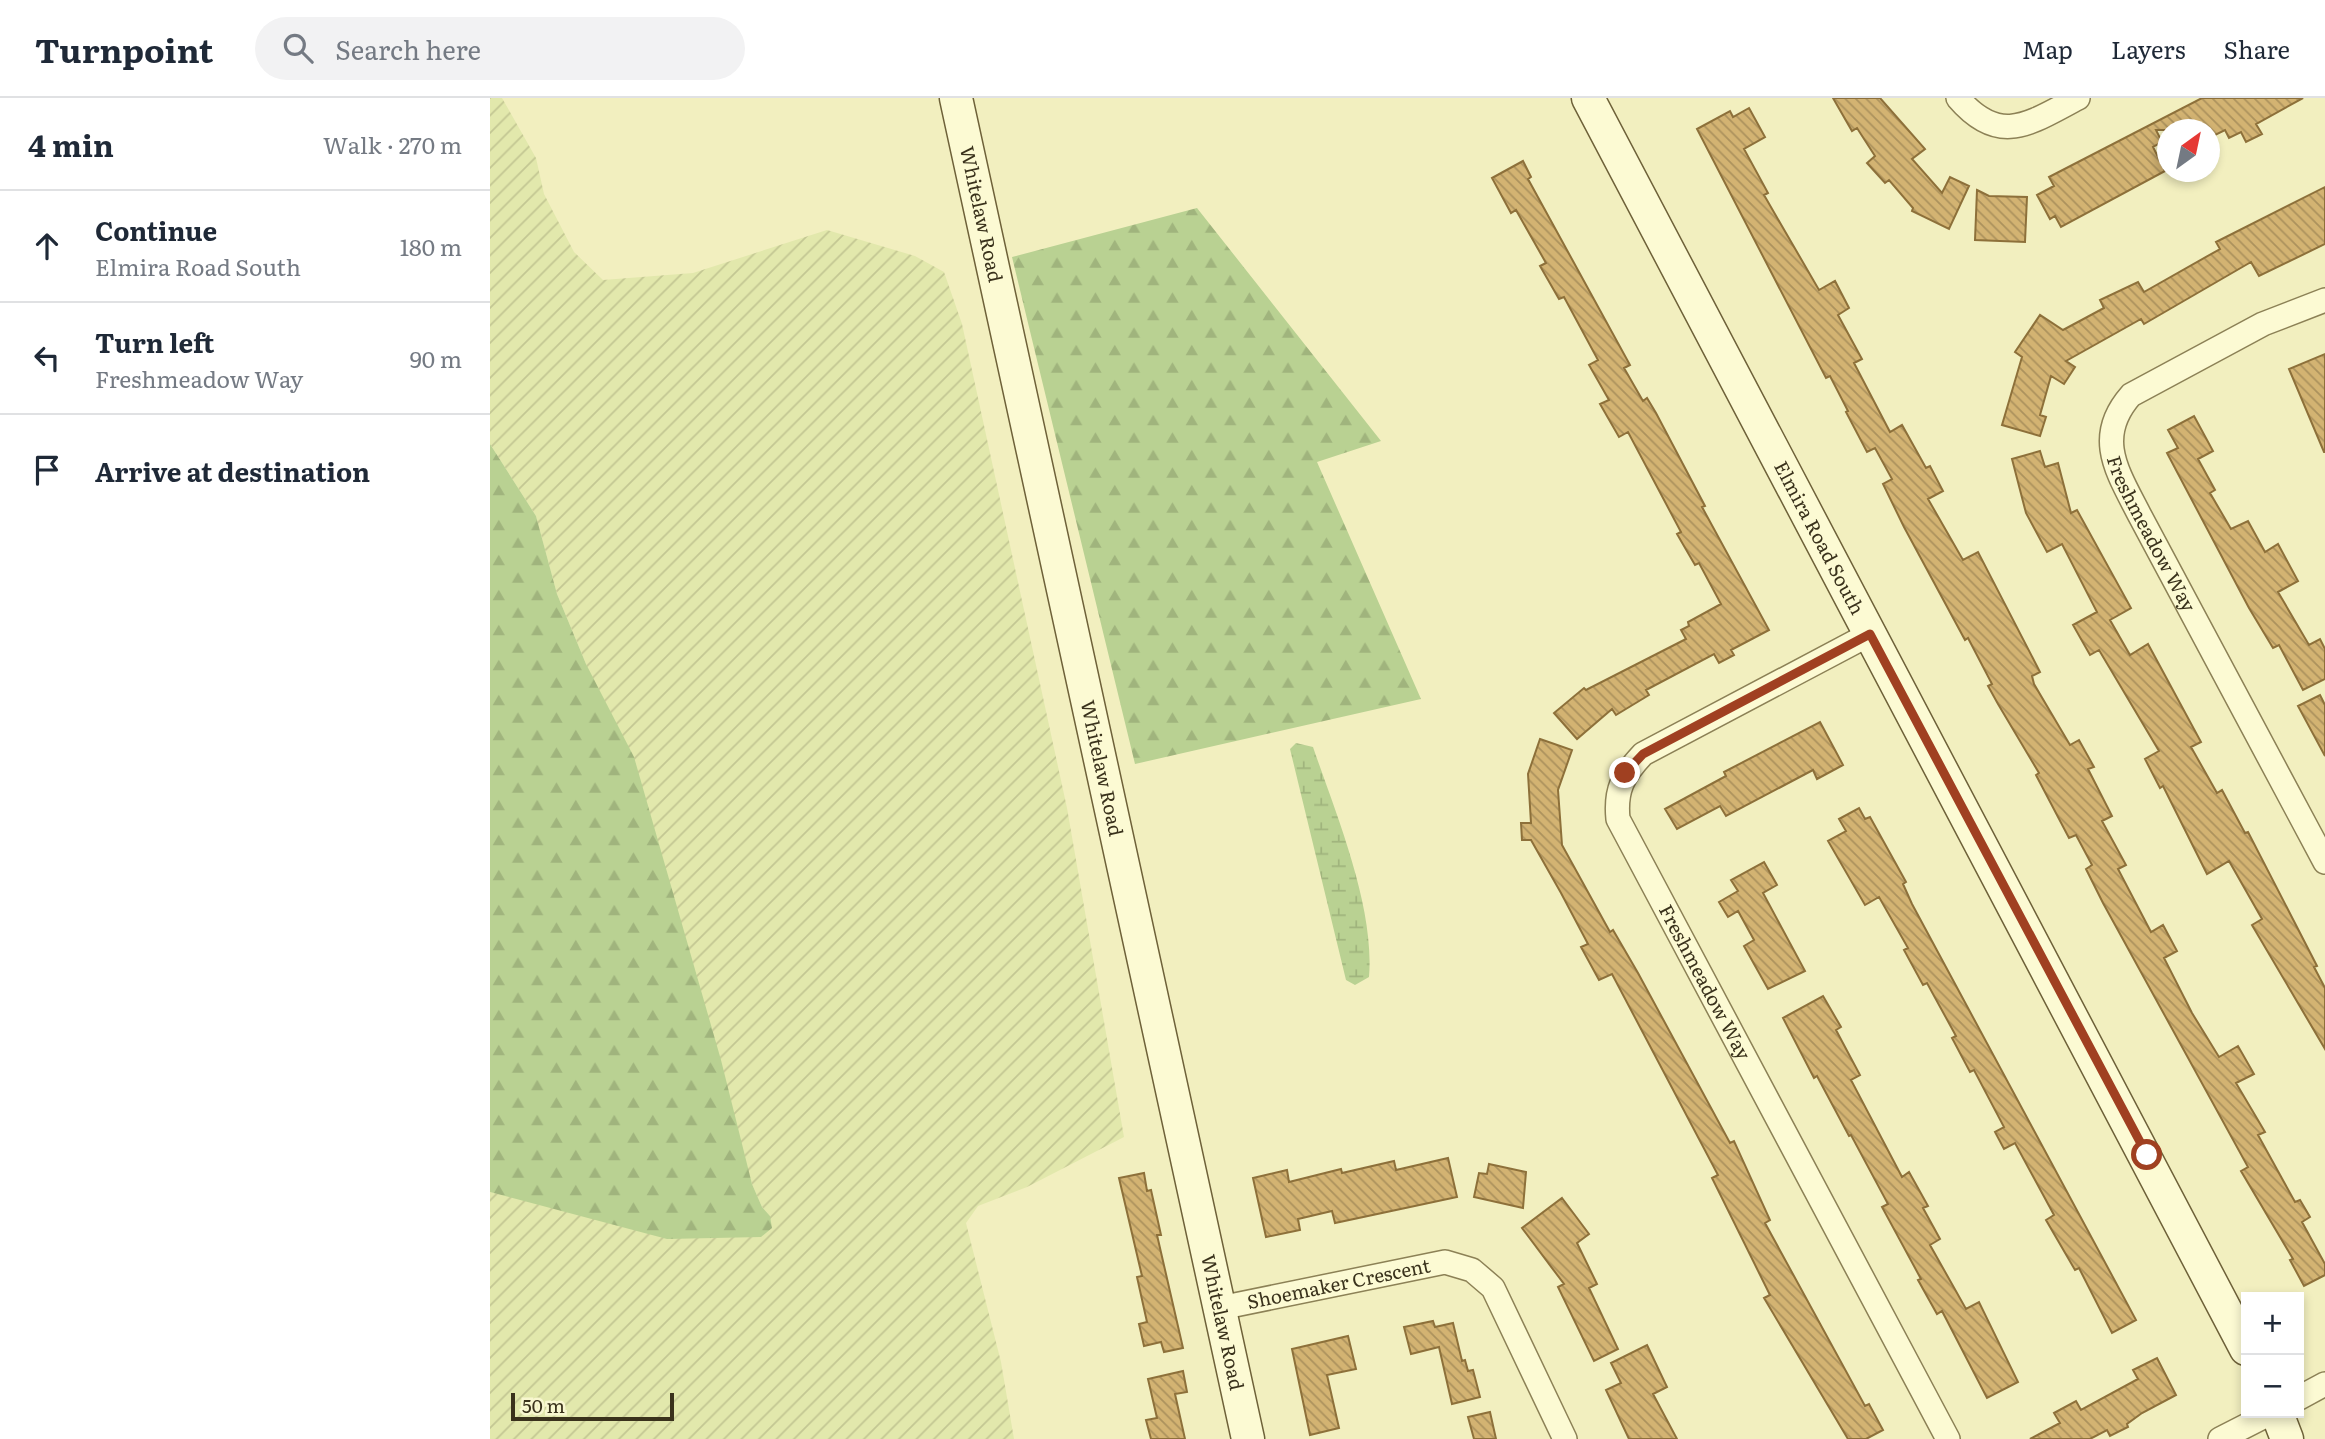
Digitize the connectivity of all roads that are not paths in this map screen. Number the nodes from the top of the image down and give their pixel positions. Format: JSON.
{"nodes":[{"id":1,"x":956,"y":98,"type":"edge"},
{"id":2,"x":1588,"y":98,"type":"edge"},
{"id":3,"x":1958,"y":98,"type":"edge"},
{"id":4,"x":2078,"y":98,"type":"edge"},
{"id":5,"x":2325,"y":300,"type":"edge"},
{"id":6,"x":1870,"y":634,"type":"junction"},
{"id":7,"x":2325,"y":862,"type":"edge"},
{"id":8,"x":1220,"y":1308,"type":"junction"},
{"id":9,"x":2241,"y":1339,"type":"edge"},
{"id":10,"x":2325,"y":1384,"type":"edge"},
{"id":11,"x":2304,"y":1395,"type":"edge"},
{"id":12,"x":2261,"y":1418,"type":"edge"},
{"id":13,"x":2279,"y":1418,"type":"edge"},
{"id":14,"x":1248,"y":1439,"type":"edge"},
{"id":15,"x":1565,"y":1439,"type":"edge"},
{"id":16,"x":1948,"y":1439,"type":"edge"},
{"id":17,"x":2220,"y":1439,"type":"edge"},
{"id":18,"x":2287,"y":1439,"type":"edge"}],
"edges":[{"from":1,"to":8,"type":"street","name":"Whitelaw Road"},
{"from":2,"to":6,"type":"street","name":"Elmira Road South"},
{"from":3,"to":4,"type":"street"},
{"from":5,"to":7,"type":"street","name":"Freshmeadow Way"},
{"from":6,"to":9,"type":"street","name":"Elmira Road South"},
{"from":6,"to":16,"type":"street","name":"Freshmeadow Way"},
{"from":8,"to":14,"type":"street","name":"Whitelaw Road"},
{"from":8,"to":15,"type":"street","name":"Shoemaker Crescent"},
{"from":10,"to":11,"type":"street"},
{"from":12,"to":17,"type":"street"},
{"from":13,"to":18,"type":"street"}]}
